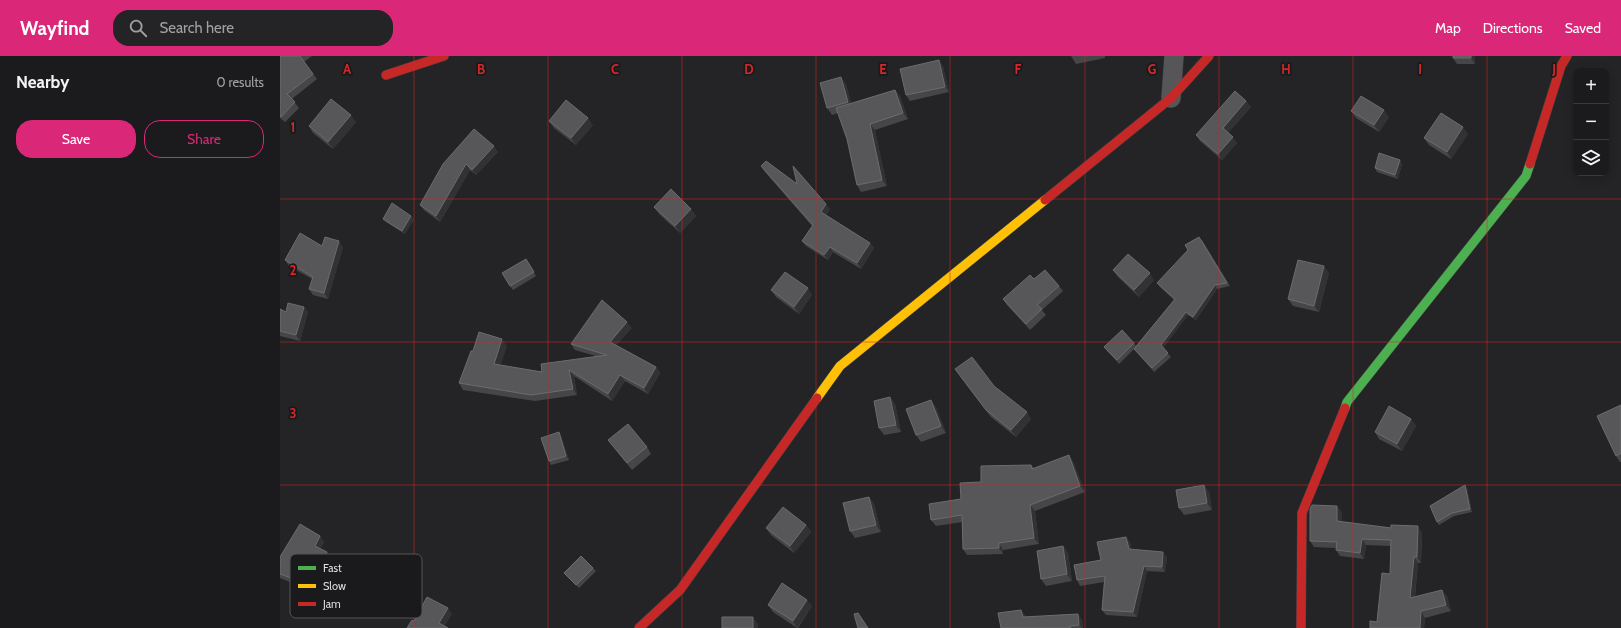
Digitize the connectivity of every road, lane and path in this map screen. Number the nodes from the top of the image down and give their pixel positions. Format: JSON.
{"nodes":[{"id":1,"x":444,"y":56,"type":"edge"},
{"id":2,"x":1174,"y":56,"type":"edge"},
{"id":3,"x":1210,"y":56,"type":"edge"},
{"id":4,"x":1566,"y":56,"type":"edge"},
{"id":5,"x":386,"y":75,"type":"dead end"},
{"id":6,"x":1171,"y":98,"type":"junction"},
{"id":7,"x":638,"y":628,"type":"edge"},
{"id":8,"x":1301,"y":628,"type":"edge"}],
"edges":[{"from":1,"to":5,"type":"street"},
{"from":2,"to":6,"type":"street"},
{"from":3,"to":6,"type":"street"},
{"from":4,"to":8,"type":"street"},
{"from":6,"to":7,"type":"street"}]}
